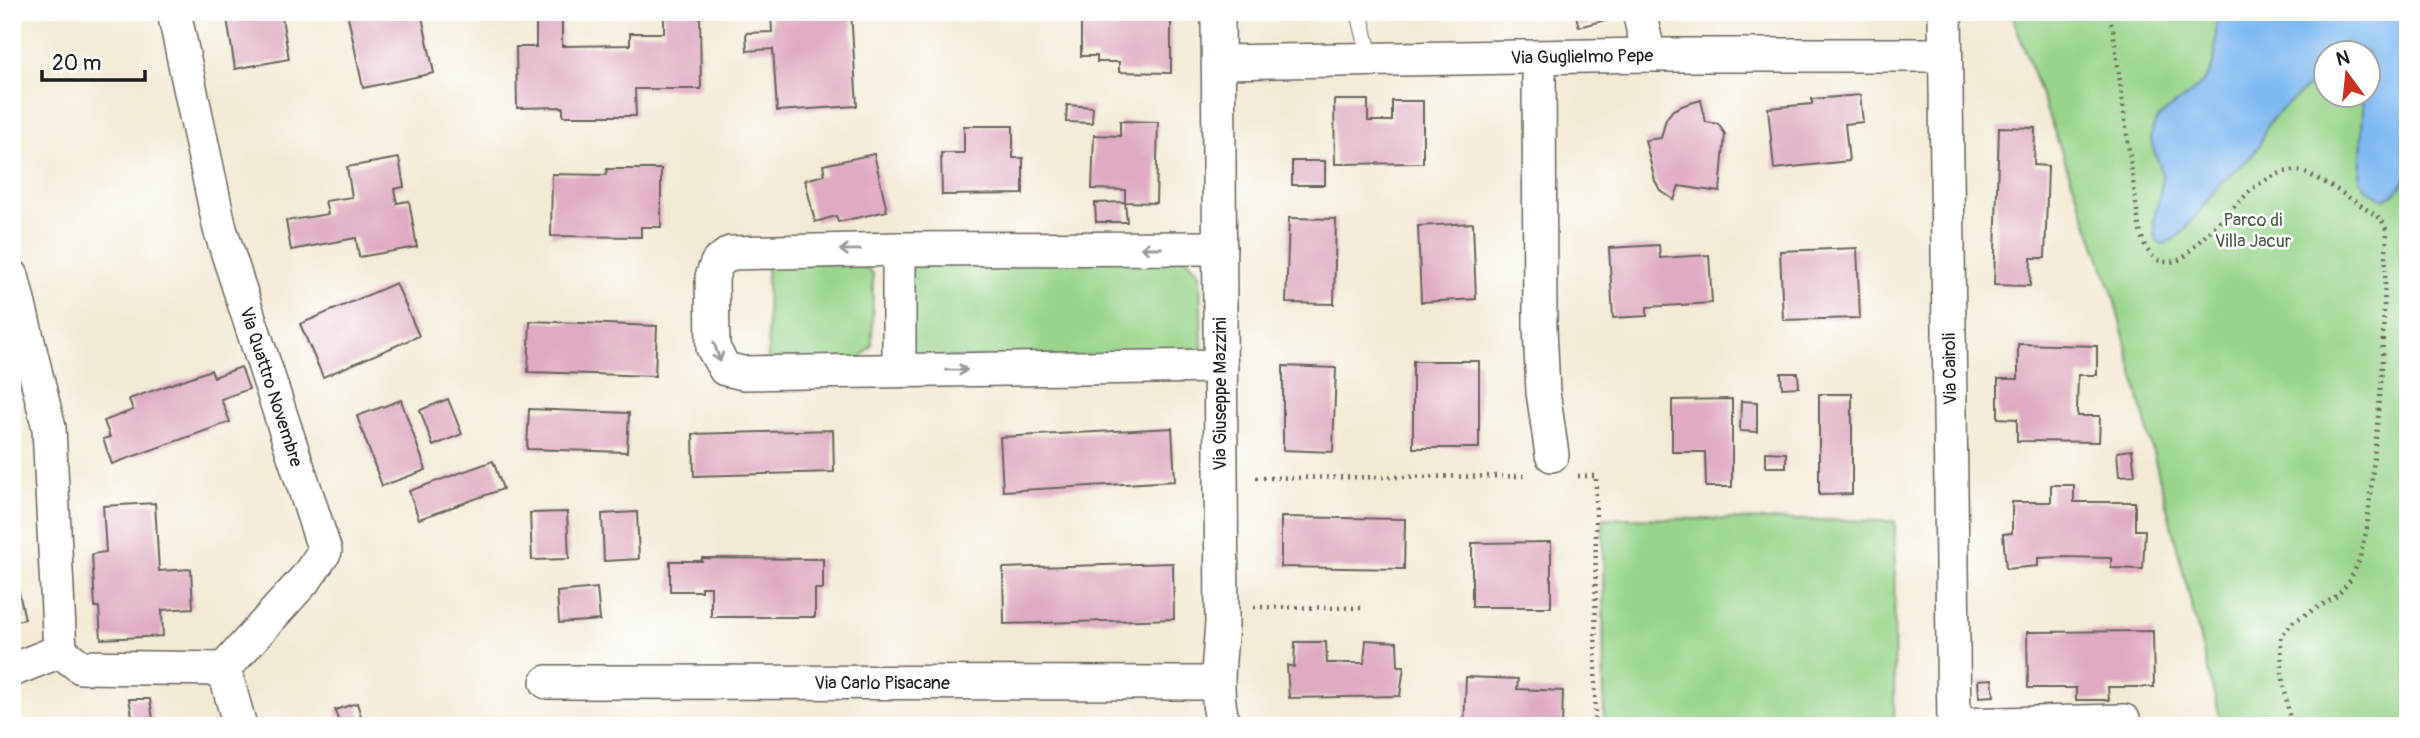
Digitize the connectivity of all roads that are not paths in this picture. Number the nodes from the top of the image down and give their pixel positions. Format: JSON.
{"nodes":[{"id":1,"x":174,"y":12,"type":"edge"},
{"id":2,"x":1218,"y":12,"type":"edge"},
{"id":3,"x":1359,"y":12,"type":"edge"},
{"id":4,"x":1639,"y":12,"type":"edge"},
{"id":5,"x":1945,"y":12,"type":"edge"},
{"id":6,"x":1649,"y":55,"type":"junction"},
{"id":7,"x":1945,"y":55,"type":"junction"},
{"id":8,"x":1539,"y":58,"type":"junction"},
{"id":9,"x":1367,"y":59,"type":"junction"},
{"id":10,"x":1219,"y":62,"type":"junction"},
{"id":11,"x":1220,"y":248,"type":"junction"},
{"id":12,"x":899,"y":249,"type":"junction"},
{"id":13,"x":12,"y":276,"type":"edge"},
{"id":14,"x":1221,"y":366,"type":"junction"},
{"id":15,"x":899,"y":370,"type":"junction"},
{"id":16,"x":1553,"y":469,"type":"road end"},
{"id":17,"x":60,"y":651,"type":"junction"},
{"id":18,"x":224,"y":669,"type":"junction"},
{"id":19,"x":12,"y":670,"type":"edge"},
{"id":20,"x":547,"y":682,"type":"dead end"},
{"id":21,"x":1218,"y":683,"type":"junction"},
{"id":22,"x":2124,"y":721,"type":"dead end"},
{"id":23,"x":240,"y":726,"type":"edge"},
{"id":24,"x":1224,"y":726,"type":"edge"},
{"id":25,"x":1954,"y":726,"type":"edge"}],
"edges":[{"from":1,"to":18,"type":"street","name":"Via Quattro Novembre"},
{"from":2,"to":10,"type":"street","name":"Via Giuseppe Mazzini"},
{"from":3,"to":9,"type":"lane"},
{"from":4,"to":6,"type":"street"},
{"from":5,"to":7,"type":"street","name":"Via Cairoli"},
{"from":6,"to":7,"type":"street","name":"Via Guglielmo Pepe"},
{"from":6,"to":8,"type":"street","name":"Via Guglielmo Pepe"},
{"from":7,"to":25,"type":"street","name":"Via Cairoli"},
{"from":8,"to":9,"type":"street","name":"Via Guglielmo Pepe"},
{"from":8,"to":16,"type":"street"},
{"from":9,"to":10,"type":"street","name":"Via Guglielmo Pepe"},
{"from":10,"to":11,"type":"street","name":"Via Giuseppe Mazzini"},
{"from":11,"to":12,"type":"street","one_way":true},
{"from":11,"to":14,"type":"street","name":"Via Giuseppe Mazzini"},
{"from":12,"to":15,"type":"street"},
{"from":12,"to":15,"type":"street","one_way":true},
{"from":13,"to":17,"type":"street"},
{"from":15,"to":14,"type":"street","one_way":true},
{"from":14,"to":21,"type":"street","name":"Via Giuseppe Mazzini"},
{"from":17,"to":18,"type":"street"},
{"from":17,"to":19,"type":"street"},
{"from":18,"to":23,"type":"street"},
{"from":20,"to":21,"type":"street","name":"Via Carlo Pisacane"},
{"from":21,"to":24,"type":"street","name":"Via Giuseppe Mazzini"},
{"from":22,"to":25,"type":"street"}]}
